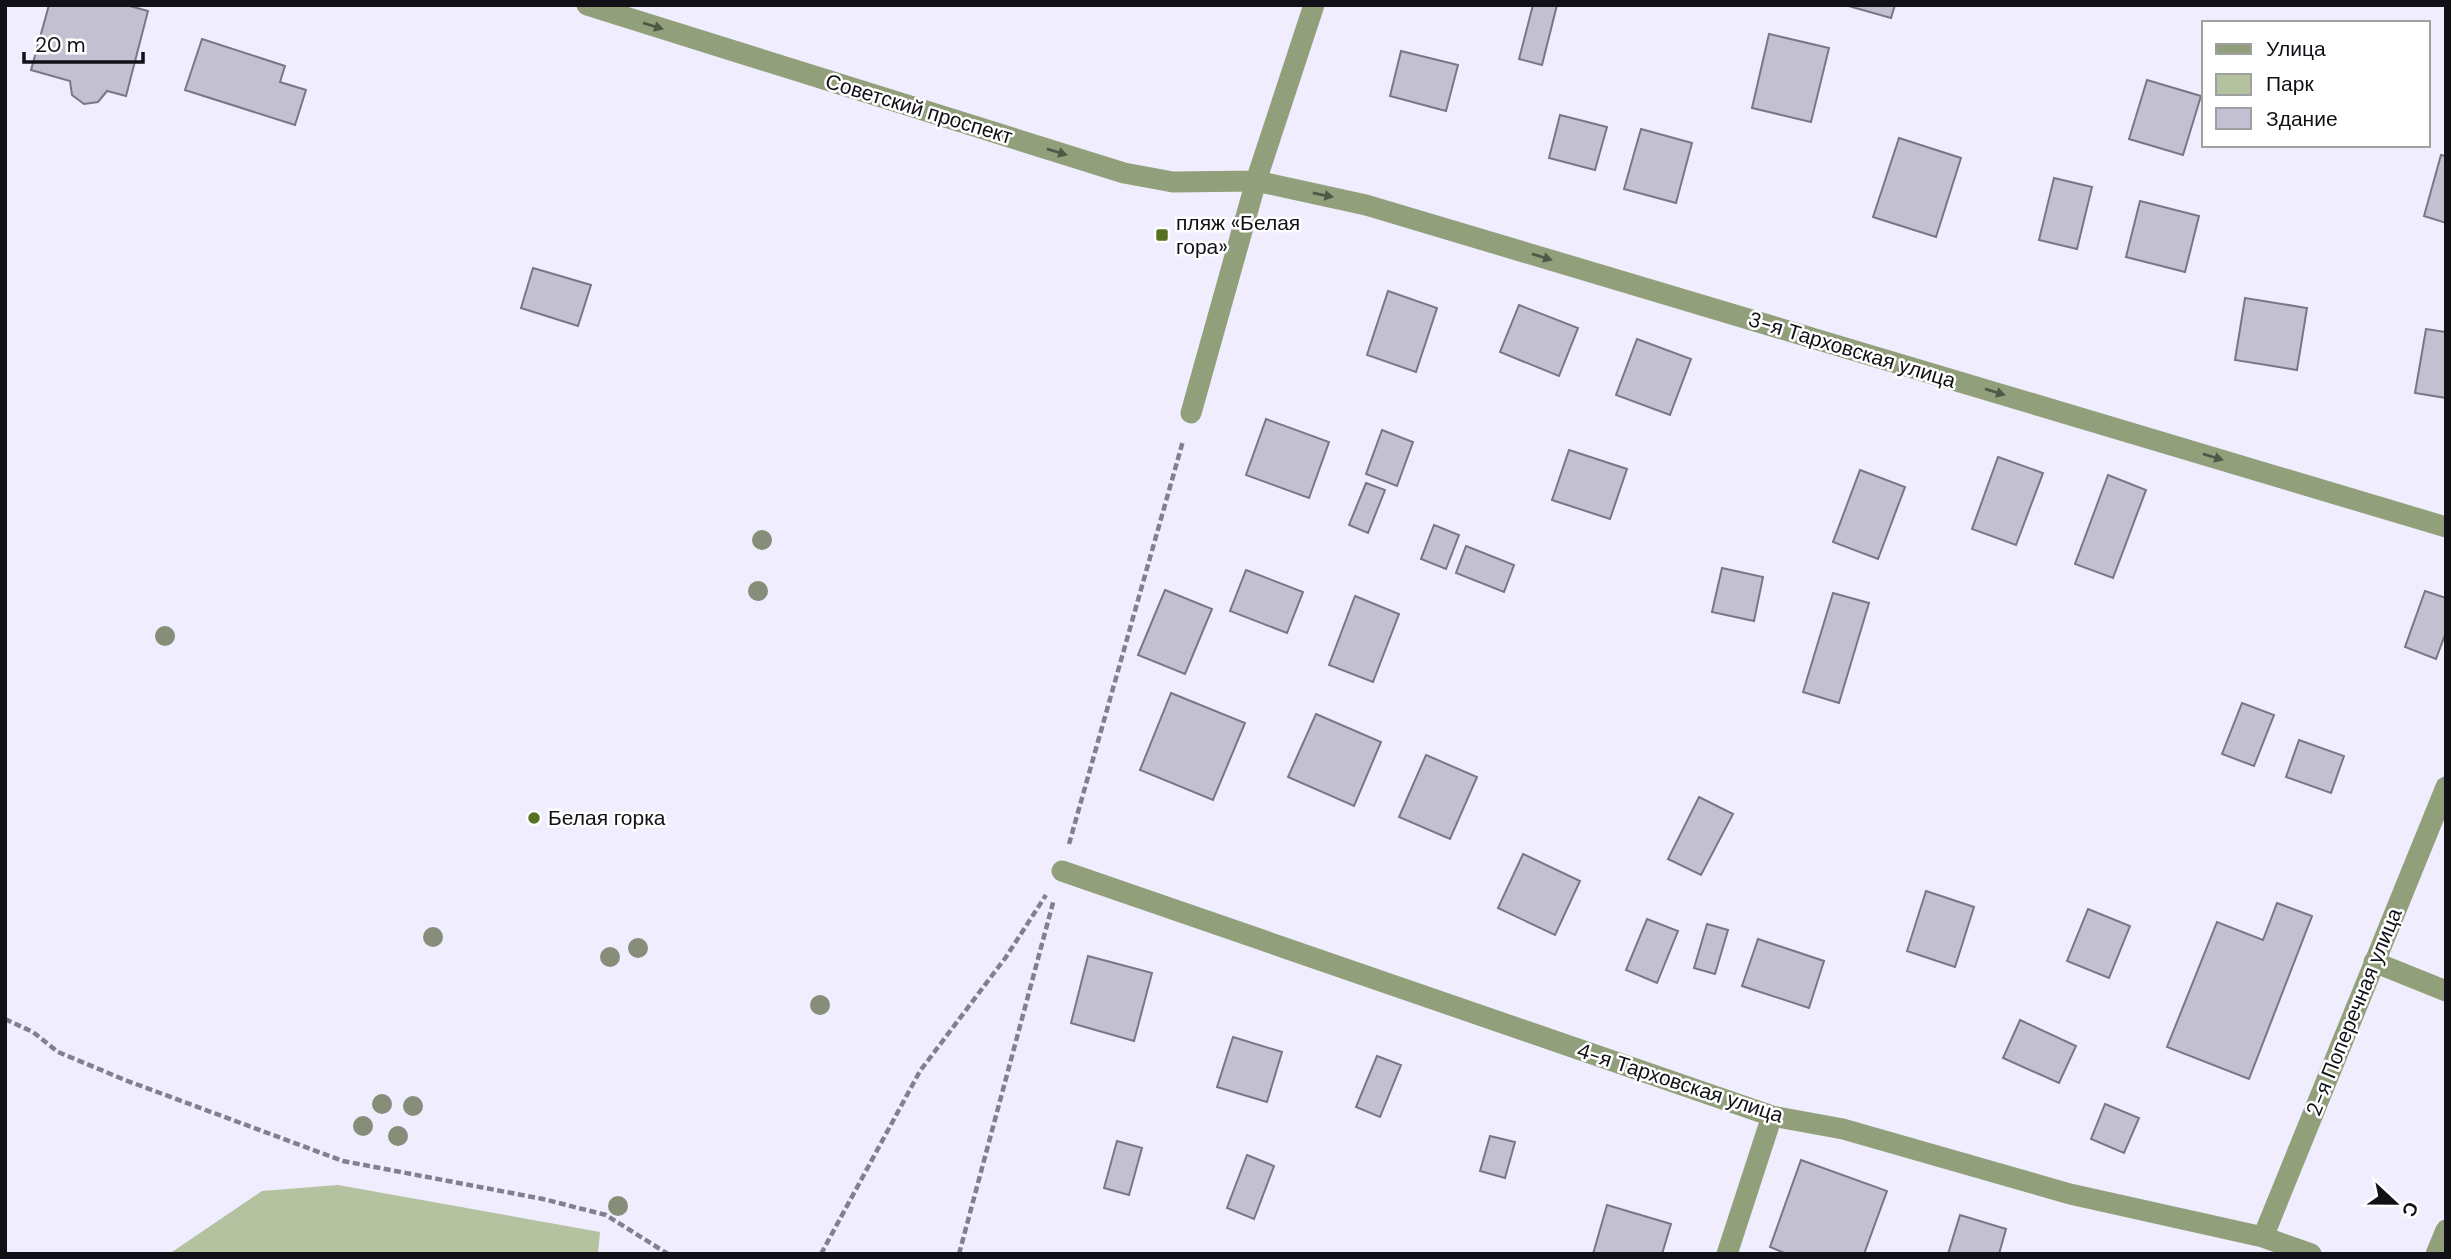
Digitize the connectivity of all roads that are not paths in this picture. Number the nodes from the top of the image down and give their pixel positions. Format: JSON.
{"nodes":[{"id":1,"x":587,"y":5,"type":"edge"},
{"id":2,"x":1314,"y":5,"type":"edge"},
{"id":3,"x":1256,"y":181,"type":"junction"},
{"id":4,"x":1191,"y":413,"type":"road end"},
{"id":5,"x":2446,"y":527,"type":"edge"},
{"id":6,"x":2446,"y":787,"type":"edge"},
{"id":7,"x":1062,"y":871,"type":"road end"},
{"id":8,"x":2374,"y":962,"type":"junction"},
{"id":9,"x":2446,"y":991,"type":"edge"},
{"id":10,"x":1772,"y":1116,"type":"junction"},
{"id":11,"x":2446,"y":1230,"type":"edge"},
{"id":12,"x":2263,"y":1237,"type":"junction"},
{"id":13,"x":1727,"y":1254,"type":"edge"},
{"id":14,"x":2311,"y":1254,"type":"edge"},
{"id":15,"x":2436,"y":1254,"type":"edge"}],
"edges":[{"from":1,"to":3,"type":"street","name":"Советский проспект","one_way":true},
{"from":2,"to":3,"type":"street"},
{"from":3,"to":4,"type":"street"},
{"from":3,"to":5,"type":"street","name":"3-я Тарховская улица","one_way":true},
{"from":6,"to":8,"type":"street","name":"2-я Поперечная улица"},
{"from":7,"to":10,"type":"street","name":"4-я Тарховская улица"},
{"from":8,"to":9,"type":"street"},
{"from":8,"to":12,"type":"street","name":"2-я Поперечная улица"},
{"from":10,"to":12,"type":"street","name":"4-я Тарховская улица"},
{"from":10,"to":13,"type":"street"},
{"from":11,"to":15,"type":"street"},
{"from":12,"to":14,"type":"street","name":"4-я Тарховская улица"}]}
